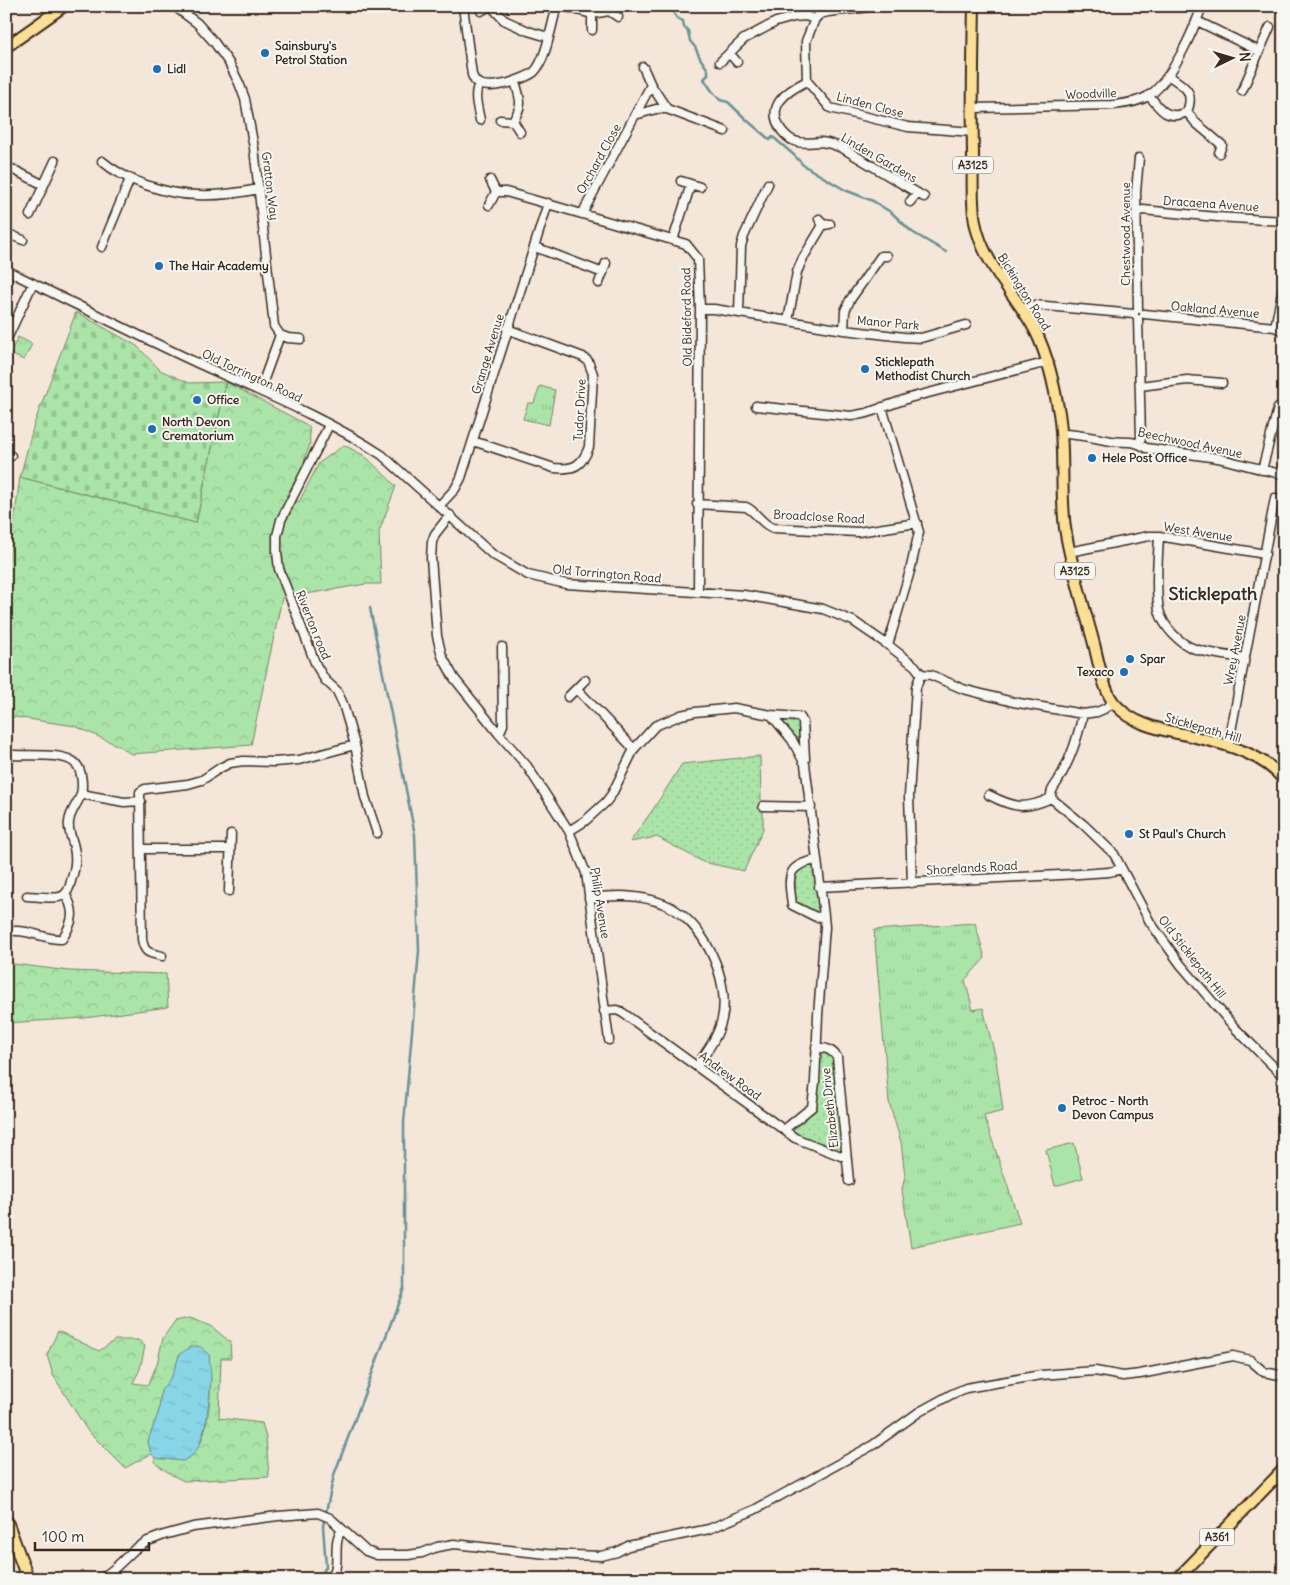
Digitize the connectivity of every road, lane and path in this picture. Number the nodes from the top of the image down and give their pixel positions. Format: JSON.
{"nodes":[{"id":1,"x":64,"y":6,"type":"edge"},
{"id":2,"x":174,"y":6,"type":"edge"},
{"id":3,"x":463,"y":6,"type":"edge"},
{"id":4,"x":491,"y":6,"type":"edge"},
{"id":5,"x":557,"y":6,"type":"edge"},
{"id":6,"x":562,"y":6,"type":"edge"},
{"id":7,"x":878,"y":6,"type":"edge"},
{"id":8,"x":974,"y":6,"type":"edge"},
{"id":9,"x":1202,"y":6,"type":"edge"},
{"id":10,"x":480,"y":11,"type":"dead end"},
{"id":11,"x":592,"y":14,"type":"junction"},
{"id":12,"x":618,"y":18,"type":"dead end"},
{"id":13,"x":815,"y":19,"type":"junction"},
{"id":14,"x":1197,"y":21,"type":"junction"},
{"id":15,"x":1270,"y":28,"type":"dead end"},
{"id":16,"x":592,"y":30,"type":"dead end"},
{"id":17,"x":548,"y":37,"type":"junction"},
{"id":18,"x":6,"y":47,"type":"edge"},
{"id":19,"x":1259,"y":51,"type":"junction"},
{"id":20,"x":729,"y":53,"type":"junction"},
{"id":21,"x":720,"y":62,"type":"dead end"},
{"id":22,"x":737,"y":62,"type":"dead end"},
{"id":23,"x":643,"y":67,"type":"dead end"},
{"id":24,"x":1169,"y":76,"type":"junction"},
{"id":25,"x":515,"y":81,"type":"junction"},
{"id":26,"x":808,"y":81,"type":"junction"},
{"id":27,"x":479,"y":84,"type":"junction"},
{"id":28,"x":651,"y":84,"type":"junction"},
{"id":29,"x":1242,"y":91,"type":"dead end"},
{"id":30,"x":1149,"y":95,"type":"junction"},
{"id":31,"x":972,"y":108,"type":"junction"},
{"id":32,"x":667,"y":109,"type":"junction"},
{"id":33,"x":1187,"y":112,"type":"junction"},
{"id":34,"x":636,"y":115,"type":"junction"},
{"id":35,"x":480,"y":120,"type":"dead end"},
{"id":36,"x":500,"y":120,"type":"dead end"},
{"id":37,"x":513,"y":120,"type":"junction"},
{"id":38,"x":724,"y":131,"type":"dead end"},
{"id":39,"x":520,"y":132,"type":"dead end"},
{"id":40,"x":972,"y":132,"type":"junction"},
{"id":41,"x":1219,"y":153,"type":"dead end"},
{"id":42,"x":1139,"y":158,"type":"dead end"},
{"id":43,"x":55,"y":161,"type":"dead end"},
{"id":44,"x":102,"y":161,"type":"dead end"},
{"id":45,"x":6,"y":166,"type":"edge"},
{"id":46,"x":130,"y":180,"type":"junction"},
{"id":47,"x":490,"y":180,"type":"dead end"},
{"id":48,"x":681,"y":181,"type":"dead end"},
{"id":49,"x":691,"y":184,"type":"junction"},
{"id":50,"x":768,"y":184,"type":"dead end"},
{"id":51,"x":44,"y":185,"type":"junction"},
{"id":52,"x":700,"y":187,"type":"dead end"},
{"id":53,"x":259,"y":189,"type":"junction"},
{"id":54,"x":496,"y":192,"type":"junction"},
{"id":55,"x":910,"y":202,"type":"dead end"},
{"id":56,"x":548,"y":203,"type":"junction"},
{"id":57,"x":489,"y":205,"type":"dead end"},
{"id":58,"x":1137,"y":212,"type":"junction"},
{"id":59,"x":582,"y":214,"type":"junction"},
{"id":60,"x":30,"y":215,"type":"dead end"},
{"id":61,"x":1284,"y":220,"type":"edge"},
{"id":62,"x":824,"y":223,"type":"dead end"},
{"id":63,"x":6,"y":233,"type":"edge"},
{"id":64,"x":23,"y":240,"type":"dead end"},
{"id":65,"x":672,"y":240,"type":"junction"},
{"id":66,"x":102,"y":246,"type":"dead end"},
{"id":67,"x":535,"y":247,"type":"junction"},
{"id":68,"x":877,"y":248,"type":"dead end"},
{"id":69,"x":606,"y":263,"type":"dead end"},
{"id":70,"x":6,"y":270,"type":"edge"},
{"id":71,"x":603,"y":273,"type":"junction"},
{"id":72,"x":33,"y":283,"type":"junction"},
{"id":73,"x":599,"y":283,"type":"dead end"},
{"id":74,"x":1284,"y":283,"type":"edge"},
{"id":75,"x":700,"y":309,"type":"junction"},
{"id":76,"x":1023,"y":310,"type":"junction"},
{"id":77,"x":739,"y":313,"type":"junction"},
{"id":78,"x":1138,"y":314,"type":"junction"},
{"id":79,"x":956,"y":318,"type":"dead end"},
{"id":80,"x":788,"y":321,"type":"junction"},
{"id":81,"x":1276,"y":327,"type":"junction"},
{"id":82,"x":507,"y":330,"type":"junction"},
{"id":83,"x":844,"y":330,"type":"junction"},
{"id":84,"x":1284,"y":332,"type":"edge"},
{"id":85,"x":280,"y":335,"type":"junction"},
{"id":86,"x":301,"y":339,"type":"dead end"},
{"id":87,"x":6,"y":341,"type":"edge"},
{"id":88,"x":1048,"y":362,"type":"junction"},
{"id":89,"x":1222,"y":382,"type":"dead end"},
{"id":90,"x":1140,"y":386,"type":"junction"},
{"id":91,"x":260,"y":390,"type":"junction"},
{"id":92,"x":756,"y":406,"type":"dead end"},
{"id":93,"x":882,"y":407,"type":"junction"},
{"id":94,"x":1278,"y":408,"type":"dead end"},
{"id":95,"x":329,"y":425,"type":"junction"},
{"id":96,"x":1062,"y":434,"type":"junction"},
{"id":97,"x":473,"y":441,"type":"junction"},
{"id":98,"x":1139,"y":443,"type":"junction"},
{"id":99,"x":1262,"y":470,"type":"junction"},
{"id":100,"x":1284,"y":475,"type":"edge"},
{"id":101,"x":1275,"y":498,"type":"dead end"},
{"id":102,"x":697,"y":504,"type":"junction"},
{"id":103,"x":440,"y":505,"type":"junction"},
{"id":104,"x":450,"y":515,"type":"junction"},
{"id":105,"x":917,"y":523,"type":"junction"},
{"id":106,"x":1159,"y":536,"type":"junction"},
{"id":107,"x":1069,"y":552,"type":"junction"},
{"id":108,"x":1265,"y":554,"type":"junction"},
{"id":109,"x":698,"y":591,"type":"junction"},
{"id":110,"x":888,"y":644,"type":"junction"},
{"id":111,"x":502,"y":647,"type":"dead end"},
{"id":112,"x":1245,"y":658,"type":"junction"},
{"id":113,"x":921,"y":674,"type":"junction"},
{"id":114,"x":586,"y":680,"type":"dead end"},
{"id":115,"x":577,"y":689,"type":"junction"},
{"id":116,"x":568,"y":697,"type":"dead end"},
{"id":117,"x":1113,"y":703,"type":"junction"},
{"id":118,"x":1083,"y":714,"type":"junction"},
{"id":119,"x":771,"y":715,"type":"junction"},
{"id":120,"x":499,"y":734,"type":"junction"},
{"id":121,"x":355,"y":745,"type":"junction"},
{"id":122,"x":1228,"y":747,"type":"junction"},
{"id":123,"x":634,"y":749,"type":"junction"},
{"id":124,"x":13,"y":755,"type":"dead end"},
{"id":125,"x":805,"y":764,"type":"junction"},
{"id":126,"x":1284,"y":780,"type":"edge"},
{"id":127,"x":81,"y":794,"type":"junction"},
{"id":128,"x":988,"y":795,"type":"dead end"},
{"id":129,"x":1051,"y":798,"type":"junction"},
{"id":130,"x":141,"y":801,"type":"junction"},
{"id":131,"x":763,"y":806,"type":"dead end"},
{"id":132,"x":811,"y":807,"type":"junction"},
{"id":133,"x":569,"y":832,"type":"junction"},
{"id":134,"x":377,"y":833,"type":"dead end"},
{"id":135,"x":230,"y":834,"type":"dead end"},
{"id":136,"x":230,"y":849,"type":"junction"},
{"id":137,"x":141,"y":850,"type":"junction"},
{"id":138,"x":817,"y":860,"type":"junction"},
{"id":139,"x":1122,"y":868,"type":"junction"},
{"id":140,"x":912,"y":883,"type":"junction"},
{"id":141,"x":819,"y":887,"type":"junction"},
{"id":142,"x":229,"y":891,"type":"dead end"},
{"id":143,"x":65,"y":894,"type":"junction"},
{"id":144,"x":27,"y":896,"type":"dead end"},
{"id":145,"x":589,"y":898,"type":"junction"},
{"id":146,"x":824,"y":916,"type":"junction"},
{"id":147,"x":15,"y":932,"type":"dead end"},
{"id":148,"x":162,"y":956,"type":"dead end"},
{"id":149,"x":604,"y":1011,"type":"junction"},
{"id":150,"x":609,"y":1040,"type":"dead end"},
{"id":151,"x":816,"y":1047,"type":"junction"},
{"id":152,"x":697,"y":1066,"type":"junction"},
{"id":153,"x":1284,"y":1078,"type":"edge"},
{"id":154,"x":785,"y":1129,"type":"junction"},
{"id":155,"x":846,"y":1156,"type":"junction"},
{"id":156,"x":849,"y":1181,"type":"dead end"},
{"id":157,"x":1284,"y":1376,"type":"edge"},
{"id":158,"x":1284,"y":1469,"type":"edge"},
{"id":159,"x":6,"y":1520,"type":"edge"},
{"id":160,"x":342,"y":1528,"type":"junction"},
{"id":161,"x":28,"y":1579,"type":"edge"},
{"id":162,"x":101,"y":1579,"type":"edge"},
{"id":163,"x":332,"y":1579,"type":"edge"},
{"id":164,"x":1177,"y":1579,"type":"edge"}],
"edges":[{"from":1,"to":18,"type":"main road"},
{"from":2,"to":53,"type":"street","name":"Gratton Way"},
{"from":3,"to":27,"type":"street"},
{"from":4,"to":10,"type":"street"},
{"from":4,"to":17,"type":"street"},
{"from":5,"to":17,"type":"street"},
{"from":6,"to":11,"type":"street"},
{"from":7,"to":13,"type":"street"},
{"from":8,"to":31,"type":"main road","name":"Bickington Road","number":"A3125"},
{"from":9,"to":14,"type":"street","name":"Woodville"},
{"from":11,"to":12,"type":"street"},
{"from":11,"to":16,"type":"street"},
{"from":13,"to":20,"type":"street"},
{"from":13,"to":26,"type":"street"},
{"from":14,"to":19,"type":"street"},
{"from":14,"to":24,"type":"street","name":"Woodville"},
{"from":15,"to":19,"type":"street"},
{"from":17,"to":25,"type":"street"},
{"from":19,"to":29,"type":"street"},
{"from":20,"to":21,"type":"street"},
{"from":20,"to":22,"type":"street"},
{"from":23,"to":28,"type":"street"},
{"from":24,"to":30,"type":"street","name":"Woodville"},
{"from":24,"to":33,"type":"street"},
{"from":25,"to":27,"type":"street"},
{"from":25,"to":37,"type":"street"},
{"from":26,"to":40,"type":"street","name":"Linden Close"},
{"from":26,"to":55,"type":"street","name":"Linden Gardens"},
{"from":27,"to":35,"type":"street"},
{"from":28,"to":32,"type":"street"},
{"from":28,"to":34,"type":"street","name":"Orchard Close"},
{"from":30,"to":31,"type":"street","name":"Woodville"},
{"from":30,"to":33,"type":"street"},
{"from":31,"to":40,"type":"main road","name":"Bickington Road","number":"A3125"},
{"from":32,"to":34,"type":"street","name":"Orchard Close"},
{"from":32,"to":38,"type":"street"},
{"from":33,"to":41,"type":"street"},
{"from":34,"to":59,"type":"street","name":"Orchard Close"},
{"from":36,"to":37,"type":"street"},
{"from":37,"to":39,"type":"street"},
{"from":40,"to":76,"type":"main road","name":"Bickington Road","number":"A3125"},
{"from":42,"to":58,"type":"street","name":"Chestwood Avenue"},
{"from":43,"to":51,"type":"street"},
{"from":44,"to":46,"type":"street"},
{"from":45,"to":51,"type":"street"},
{"from":46,"to":53,"type":"street"},
{"from":46,"to":66,"type":"street"},
{"from":47,"to":54,"type":"street"},
{"from":48,"to":49,"type":"street"},
{"from":49,"to":52,"type":"street"},
{"from":49,"to":65,"type":"street"},
{"from":50,"to":77,"type":"street"},
{"from":51,"to":60,"type":"street"},
{"from":53,"to":85,"type":"street","name":"Gratton Way"},
{"from":54,"to":56,"type":"street","name":"Old Bideford Road"},
{"from":54,"to":57,"type":"street"},
{"from":56,"to":59,"type":"street","name":"Old Bideford Road"},
{"from":56,"to":67,"type":"street","name":"Grange Avenue"},
{"from":58,"to":61,"type":"street","name":"Dracaena Avenue"},
{"from":58,"to":78,"type":"street","name":"Chestwood Avenue"},
{"from":59,"to":65,"type":"street","name":"Old Bideford Road"},
{"from":62,"to":80,"type":"street"},
{"from":63,"to":64,"type":"street"},
{"from":65,"to":75,"type":"street","name":"Old Bideford Road"},
{"from":67,"to":71,"type":"street"},
{"from":67,"to":82,"type":"street","name":"Grange Avenue"},
{"from":68,"to":83,"type":"street","name":"Manor Park"},
{"from":69,"to":71,"type":"street"},
{"from":70,"to":72,"type":"street","name":"Old Torrington Road"},
{"from":71,"to":73,"type":"street"},
{"from":72,"to":87,"type":"street"},
{"from":72,"to":91,"type":"street","name":"Old Torrington Road"},
{"from":74,"to":81,"type":"street"},
{"from":75,"to":77,"type":"street","name":"Manor Park"},
{"from":75,"to":102,"type":"street","name":"Old Bideford Road"},
{"from":76,"to":78,"type":"street","name":"Oakland Avenue"},
{"from":76,"to":88,"type":"main road","name":"Bickington Road","number":"A3125"},
{"from":77,"to":80,"type":"street","name":"Manor Park"},
{"from":78,"to":81,"type":"street","name":"Oakland Avenue"},
{"from":78,"to":90,"type":"street","name":"Chestwood Avenue"},
{"from":79,"to":83,"type":"street","name":"Manor Park"},
{"from":80,"to":83,"type":"street","name":"Manor Park"},
{"from":81,"to":84,"type":"street","name":"Oakland Avenue"},
{"from":82,"to":97,"type":"street","name":"Grange Avenue"},
{"from":82,"to":97,"type":"street","name":"Tudor Drive"},
{"from":85,"to":86,"type":"street"},
{"from":85,"to":91,"type":"street"},
{"from":88,"to":93,"type":"street"},
{"from":88,"to":96,"type":"main road","name":"Bickington Road","number":"A3125"},
{"from":89,"to":90,"type":"street"},
{"from":90,"to":98,"type":"street","name":"Chestwood Avenue"},
{"from":91,"to":95,"type":"street","name":"Old Torrington Road"},
{"from":92,"to":93,"type":"street"},
{"from":93,"to":105,"type":"street"},
{"from":94,"to":99,"type":"street"},
{"from":95,"to":103,"type":"street","name":"Old Torrington Road"},
{"from":95,"to":121,"type":"street","name":"Riverton road"},
{"from":96,"to":98,"type":"street","name":"Beechwood Avenue"},
{"from":96,"to":107,"type":"main road","name":"Bickington Road","number":"A3125"},
{"from":97,"to":103,"type":"street","name":"Grange Avenue"},
{"from":98,"to":99,"type":"street","name":"Beechwood Avenue"},
{"from":99,"to":100,"type":"street","name":"Beechwood Avenue"},
{"from":101,"to":108,"type":"street","name":"Wrey Avenue"},
{"from":102,"to":105,"type":"street","name":"Broadclose Road"},
{"from":102,"to":109,"type":"street","name":"Old Bideford Road"},
{"from":103,"to":104,"type":"street","name":"Old Torrington Road"},
{"from":104,"to":109,"type":"street","name":"Old Torrington Road"},
{"from":104,"to":120,"type":"street","name":"Philip Avenue"},
{"from":105,"to":110,"type":"street"},
{"from":106,"to":107,"type":"street","name":"West Avenue"},
{"from":106,"to":108,"type":"street","name":"West Avenue"},
{"from":106,"to":112,"type":"street"},
{"from":107,"to":117,"type":"main road","name":"Bickington Road","number":"A3125"},
{"from":108,"to":112,"type":"street","name":"Wrey Avenue"},
{"from":109,"to":110,"type":"street","name":"Old Torrington Road"},
{"from":110,"to":113,"type":"street","name":"Old Torrington Road"},
{"from":111,"to":120,"type":"street"},
{"from":112,"to":122,"type":"street","name":"Wrey Avenue"},
{"from":113,"to":118,"type":"street","name":"Old Torrington Road"},
{"from":113,"to":140,"type":"street","name":"Shorelands Road"},
{"from":114,"to":115,"type":"street"},
{"from":115,"to":116,"type":"street"},
{"from":115,"to":123,"type":"street"},
{"from":117,"to":118,"type":"street","name":"Old Torrington Road"},
{"from":117,"to":122,"type":"main road","name":"Sticklepath Hill"},
{"from":118,"to":129,"type":"street"},
{"from":119,"to":123,"type":"street","name":"Elizabeth Drive"},
{"from":119,"to":125,"type":"street","name":"Elizabeth Drive"},
{"from":119,"to":125,"type":"street","name":"Elizabeth Drive"},
{"from":120,"to":133,"type":"street","name":"Philip Avenue"},
{"from":121,"to":130,"type":"street"},
{"from":121,"to":134,"type":"street","name":"Riverton road"},
{"from":122,"to":126,"type":"main road","name":"Sticklepath Hill"},
{"from":123,"to":133,"type":"street","name":"Elizabeth Drive"},
{"from":124,"to":127,"type":"street"},
{"from":125,"to":132,"type":"street","name":"Elizabeth Drive"},
{"from":127,"to":130,"type":"street"},
{"from":127,"to":143,"type":"street"},
{"from":128,"to":129,"type":"street"},
{"from":129,"to":139,"type":"street","name":"Old Sticklepath Hill"},
{"from":130,"to":137,"type":"street"},
{"from":131,"to":132,"type":"street"},
{"from":132,"to":138,"type":"street","name":"Elizabeth Drive"},
{"from":133,"to":145,"type":"street","name":"Philip Avenue"},
{"from":135,"to":136,"type":"street"},
{"from":136,"to":137,"type":"street"},
{"from":136,"to":142,"type":"street"},
{"from":137,"to":148,"type":"street"},
{"from":138,"to":141,"type":"street","name":"Elizabeth Drive"},
{"from":138,"to":146,"type":"street"},
{"from":139,"to":140,"type":"street","name":"Shorelands Road"},
{"from":139,"to":153,"type":"street","name":"Old Sticklepath Hill"},
{"from":140,"to":141,"type":"street"},
{"from":141,"to":146,"type":"street","name":"Elizabeth Drive"},
{"from":143,"to":144,"type":"street"},
{"from":143,"to":147,"type":"street"},
{"from":145,"to":149,"type":"street","name":"Philip Avenue"},
{"from":145,"to":152,"type":"street"},
{"from":146,"to":151,"type":"street","name":"Elizabeth Drive"},
{"from":149,"to":150,"type":"street","name":"Philip Avenue"},
{"from":149,"to":152,"type":"street","name":"Andrew Road"},
{"from":151,"to":154,"type":"street","name":"Elizabeth Drive"},
{"from":151,"to":155,"type":"street","name":"Elizabeth Drive"},
{"from":152,"to":154,"type":"street","name":"Andrew Road"},
{"from":154,"to":155,"type":"street","name":"Andrew Road"},
{"from":155,"to":156,"type":"street","name":"Elizabeth Drive"},
{"from":157,"to":160,"type":"street"},
{"from":158,"to":164,"type":"main road","number":"A361"},
{"from":159,"to":161,"type":"highway"},
{"from":160,"to":162,"type":"street"},
{"from":160,"to":163,"type":"street"}]}
